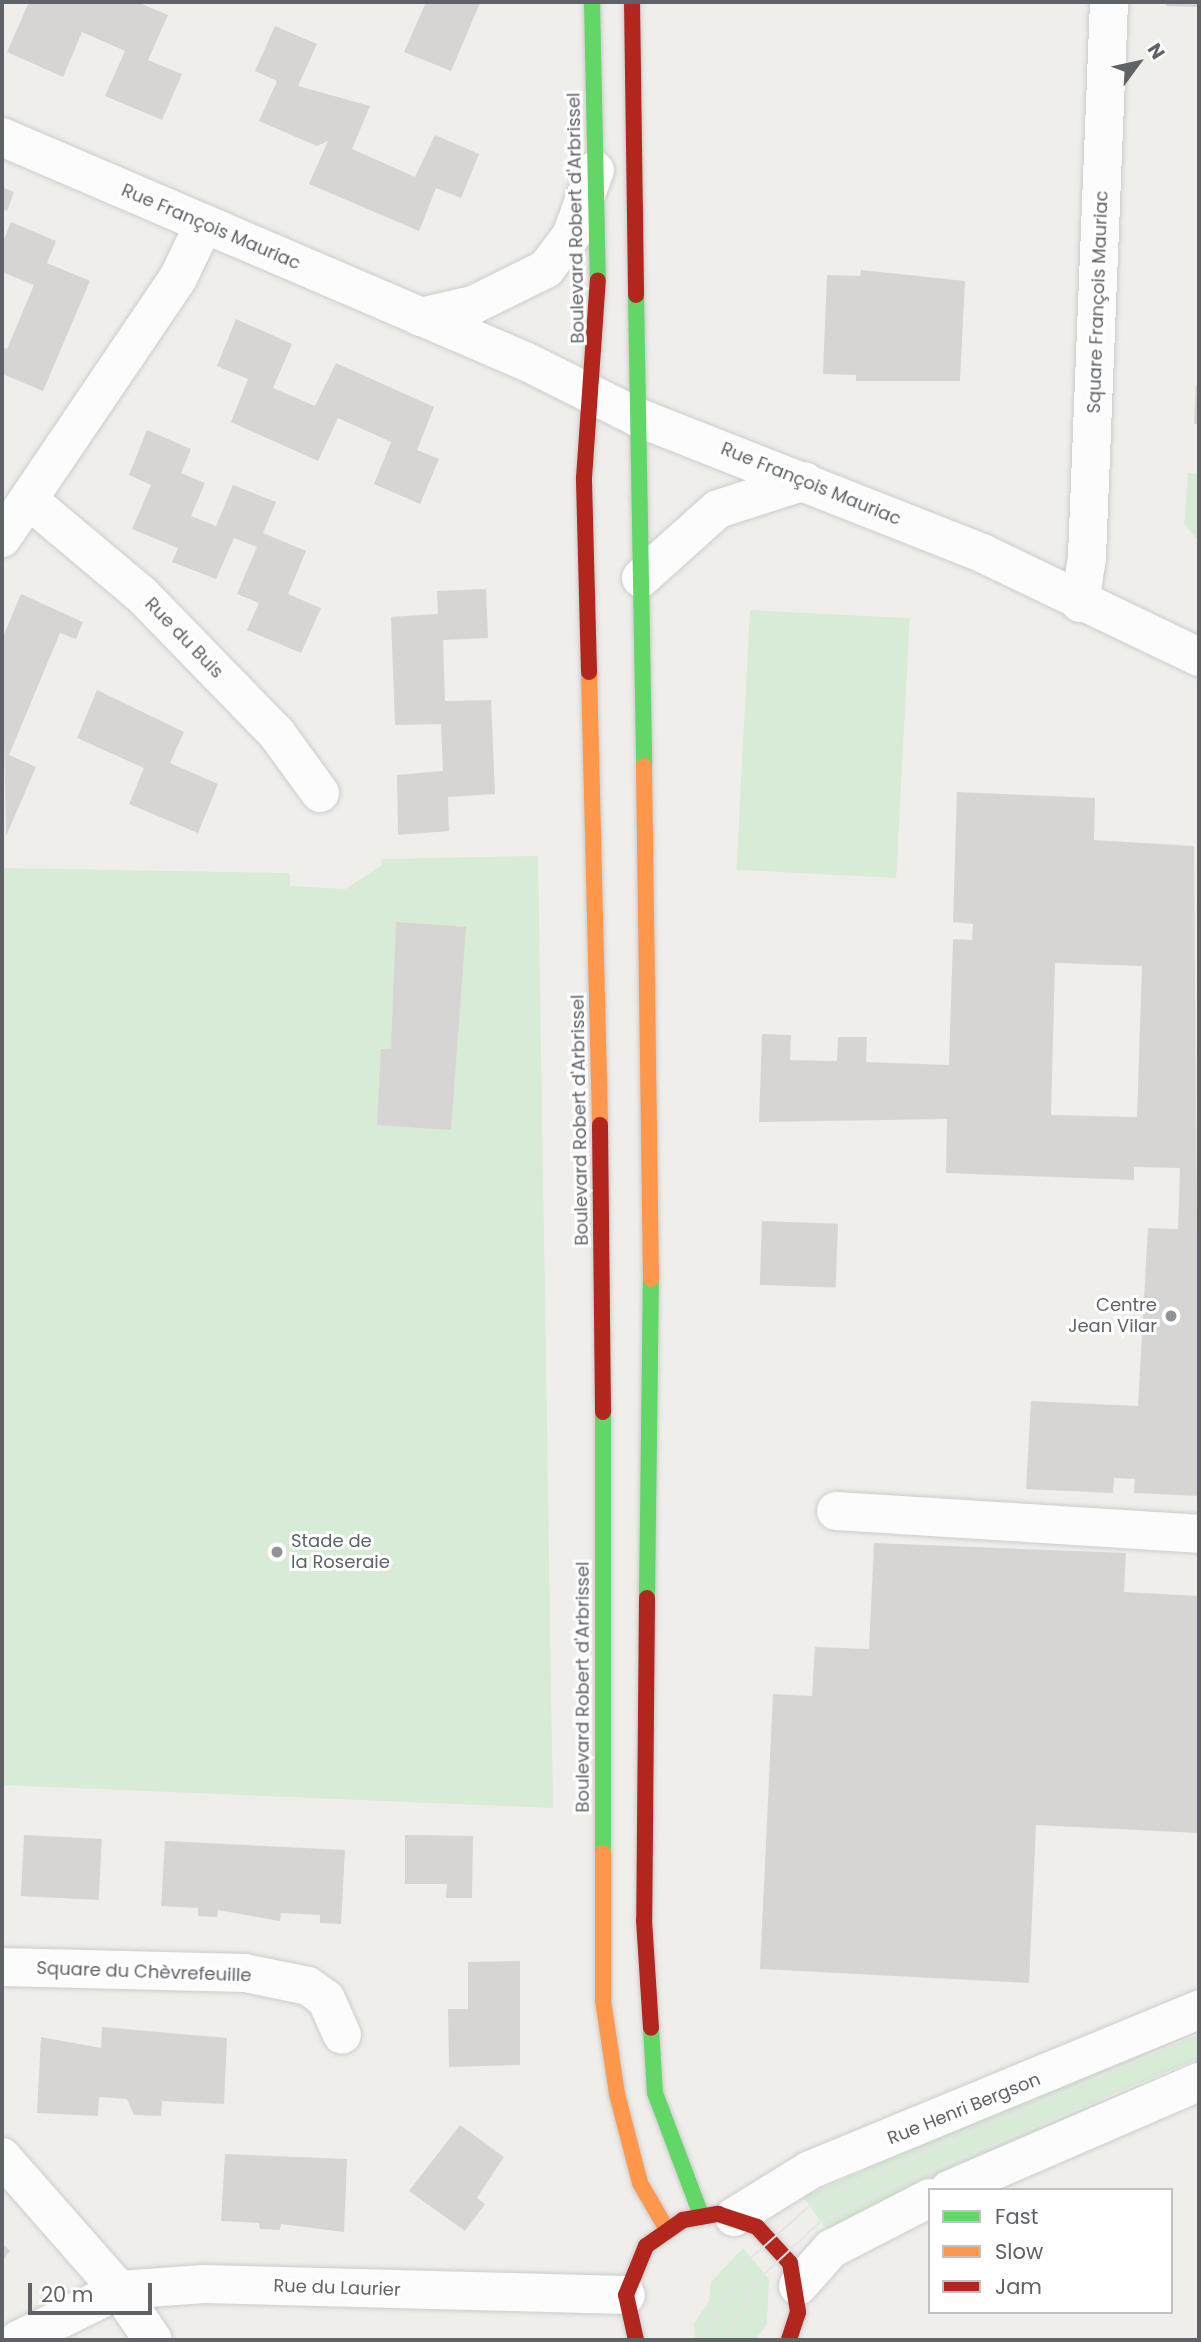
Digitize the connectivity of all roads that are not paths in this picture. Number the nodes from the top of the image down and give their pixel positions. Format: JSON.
{"nodes":[{"id":1,"x":592,"y":2,"type":"edge"},
{"id":2,"x":632,"y":2,"type":"edge"},
{"id":3,"x":1109,"y":2,"type":"edge"},
{"id":4,"x":2,"y":137,"type":"edge"},
{"id":5,"x":595,"y":170,"type":"junction"},
{"id":6,"x":204,"y":224,"type":"junction"},
{"id":7,"x":420,"y":317,"type":"junction"},
{"id":8,"x":592,"y":394,"type":"junction"},
{"id":9,"x":637,"y":417,"type":"junction"},
{"id":10,"x":805,"y":481,"type":"junction"},
{"id":11,"x":30,"y":500,"type":"junction"},
{"id":12,"x":2,"y":538,"type":"edge"},
{"id":13,"x":641,"y":578,"type":"junction"},
{"id":14,"x":1080,"y":603,"type":"junction"},
{"id":15,"x":1199,"y":657,"type":"edge"},
{"id":16,"x":320,"y":793,"type":"dead end"},
{"id":17,"x":836,"y":1511,"type":"dead end"},
{"id":18,"x":1199,"y":1534,"type":"edge"},
{"id":19,"x":2,"y":1967,"type":"edge"},
{"id":20,"x":1199,"y":2010,"type":"edge"},
{"id":21,"x":342,"y":2035,"type":"dead end"},
{"id":22,"x":1199,"y":2082,"type":"edge"},
{"id":23,"x":2,"y":2157,"type":"edge"},
{"id":24,"x":954,"y":2188,"type":"edge"},
{"id":25,"x":928,"y":2199,"type":"edge"},
{"id":26,"x":718,"y":2216,"type":"junction"},
{"id":27,"x":666,"y":2228,"type":"junction"},
{"id":28,"x":798,"y":2286,"type":"junction"},
{"id":29,"x":119,"y":2290,"type":"junction"},
{"id":30,"x":626,"y":2295,"type":"junction"},
{"id":31,"x":18,"y":2340,"type":"edge"},
{"id":32,"x":153,"y":2340,"type":"edge"},
{"id":33,"x":636,"y":2340,"type":"edge"},
{"id":34,"x":789,"y":2340,"type":"edge"}],
"edges":[{"from":1,"to":5,"type":"street","name":"Boulevard Robert d'Arbrissel"},
{"from":2,"to":9,"type":"street"},
{"from":3,"to":14,"type":"street","name":"Square François Mauriac"},
{"from":4,"to":6,"type":"street","name":"Rue François Mauriac"},
{"from":5,"to":7,"type":"street"},
{"from":5,"to":8,"type":"street","name":"Boulevard Robert d'Arbrissel"},
{"from":6,"to":7,"type":"street","name":"Rue François Mauriac"},
{"from":6,"to":11,"type":"street"},
{"from":7,"to":8,"type":"street","name":"Rue François Mauriac"},
{"from":8,"to":9,"type":"street","name":"Rue François Mauriac"},
{"from":8,"to":27,"type":"street","name":"Boulevard Robert d'Arbrissel"},
{"from":9,"to":10,"type":"street","name":"Rue François Mauriac"},
{"from":9,"to":13,"type":"street"},
{"from":10,"to":13,"type":"street"},
{"from":10,"to":14,"type":"street","name":"Rue François Mauriac"},
{"from":11,"to":12,"type":"street"},
{"from":11,"to":16,"type":"street","name":"Rue du Buis"},
{"from":13,"to":26,"type":"street"},
{"from":14,"to":15,"type":"street","name":"Rue François Mauriac"},
{"from":17,"to":18,"type":"street"},
{"from":19,"to":21,"type":"street","name":"Square du Chèvrefeuille"},
{"from":20,"to":26,"type":"street","name":"Rue Henri Bergson"},
{"from":22,"to":24,"type":"street"},
{"from":23,"to":29,"type":"street"},
{"from":25,"to":28,"type":"street"},
{"from":26,"to":27,"type":"street"},
{"from":26,"to":28,"type":"street"},
{"from":27,"to":30,"type":"street"},
{"from":28,"to":34,"type":"street"},
{"from":29,"to":30,"type":"street","name":"Rue du Laurier"},
{"from":29,"to":31,"type":"street","name":"Rue du Laurier"},
{"from":29,"to":32,"type":"street"},
{"from":30,"to":33,"type":"street"}]}
